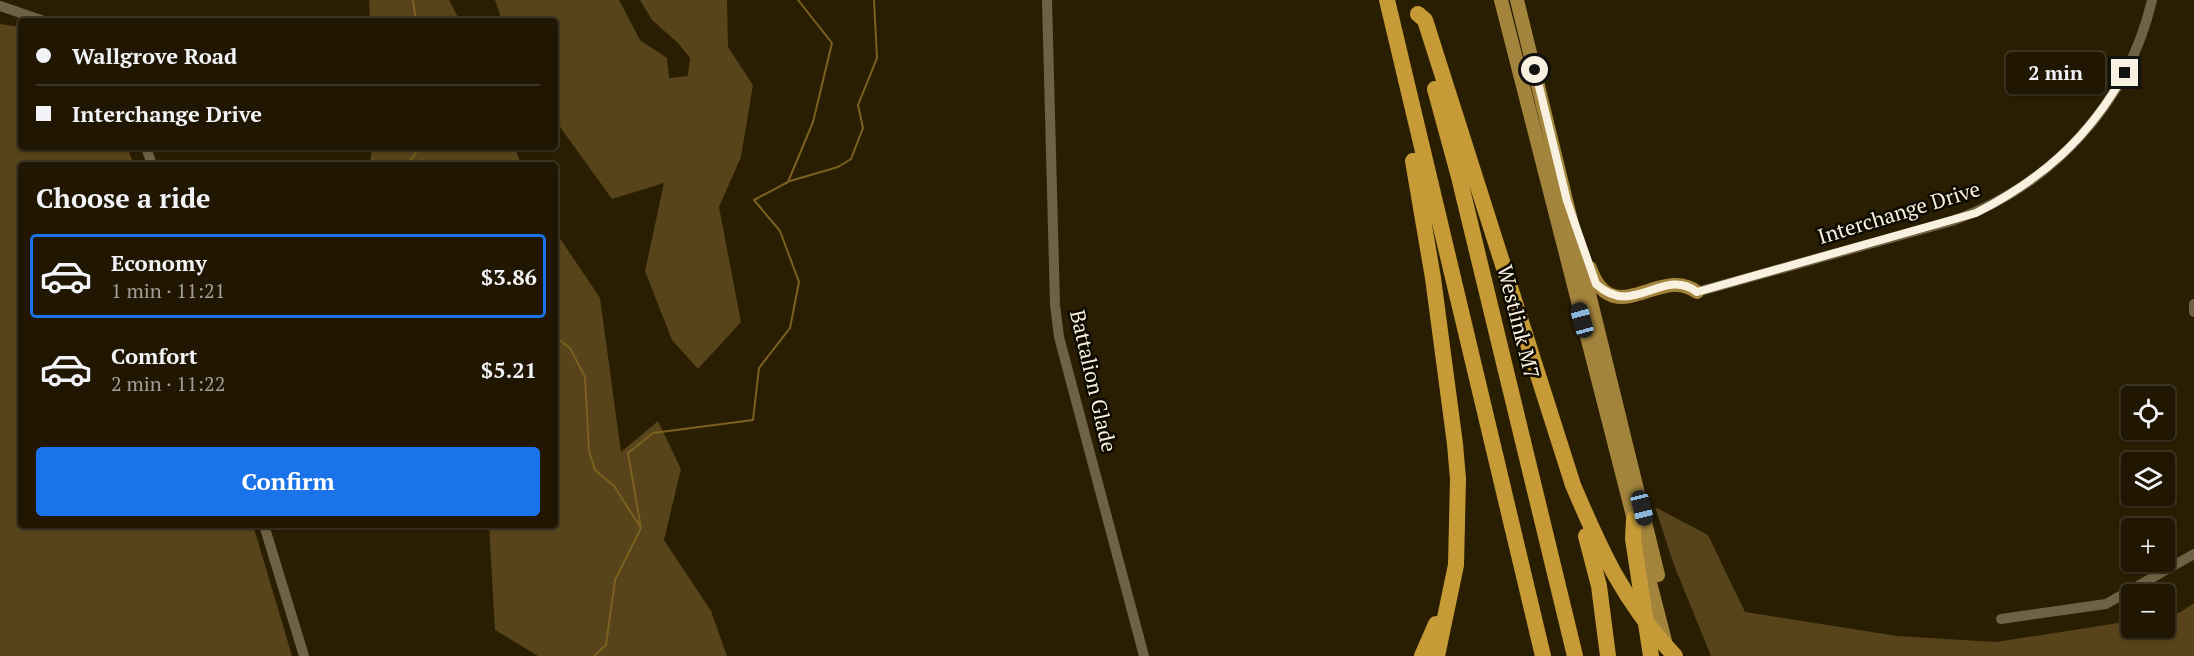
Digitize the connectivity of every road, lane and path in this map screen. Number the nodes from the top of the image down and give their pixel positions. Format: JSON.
{"nodes":[{"id":1,"x":1047,"y":0,"type":"edge"},
{"id":2,"x":1378,"y":0,"type":"edge"},
{"id":3,"x":1387,"y":0,"type":"edge"},
{"id":4,"x":1501,"y":0,"type":"edge"},
{"id":5,"x":1517,"y":0,"type":"edge"},
{"id":6,"x":2152,"y":0,"type":"edge"},
{"id":7,"x":0,"y":6,"type":"edge"},
{"id":8,"x":1416,"y":7,"type":"edge"},
{"id":9,"x":36,"y":18,"type":"edge"},
{"id":10,"x":1559,"y":170,"type":"junction"},
{"id":11,"x":1545,"y":172,"type":"junction"},
{"id":12,"x":1567,"y":201,"type":"junction"},
{"id":13,"x":1697,"y":292,"type":"joint"},
{"id":14,"x":2194,"y":304,"type":"edge"},
{"id":15,"x":2194,"y":312,"type":"edge"},
{"id":16,"x":1573,"y":485,"type":"junction"},
{"id":17,"x":1634,"y":519,"type":"junction"},
{"id":18,"x":265,"y":528,"type":"edge"},
{"id":19,"x":1455,"y":550,"type":"junction"},
{"id":20,"x":2194,"y":554,"type":"edge"},
{"id":21,"x":2001,"y":619,"type":"dead end"},
{"id":22,"x":304,"y":656,"type":"edge"},
{"id":23,"x":1144,"y":656,"type":"edge"},
{"id":24,"x":1422,"y":656,"type":"edge"},
{"id":25,"x":1437,"y":656,"type":"edge"},
{"id":26,"x":1543,"y":656,"type":"edge"},
{"id":27,"x":1575,"y":656,"type":"edge"},
{"id":28,"x":1608,"y":656,"type":"edge"},
{"id":29,"x":1651,"y":656,"type":"edge"},
{"id":30,"x":1669,"y":656,"type":"edge"},
{"id":31,"x":1676,"y":656,"type":"edge"}],
"edges":[{"from":1,"to":23,"type":"street","name":"Battalion Glade"},
{"from":2,"to":19,"type":"highway"},
{"from":3,"to":26,"type":"highway"},
{"from":4,"to":11,"type":"main road"},
{"from":5,"to":10,"type":"main road"},
{"from":6,"to":13,"type":"street","name":"Interchange Drive"},
{"from":7,"to":9,"type":"street"},
{"from":8,"to":16,"type":"highway"},
{"from":8,"to":27,"type":"highway","name":"Westlink M7"},
{"from":10,"to":11,"type":"main road"},
{"from":10,"to":12,"type":"main road"},
{"from":11,"to":17,"type":"main road"},
{"from":12,"to":13,"type":"main road"},
{"from":12,"to":31,"type":"main road"},
{"from":14,"to":15,"type":"street"},
{"from":16,"to":28,"type":"highway"},
{"from":16,"to":31,"type":"highway"},
{"from":17,"to":29,"type":"highway"},
{"from":17,"to":30,"type":"main road"},
{"from":18,"to":22,"type":"street"},
{"from":19,"to":24,"type":"highway"},
{"from":19,"to":25,"type":"highway"},
{"from":20,"to":21,"type":"street"}]}
